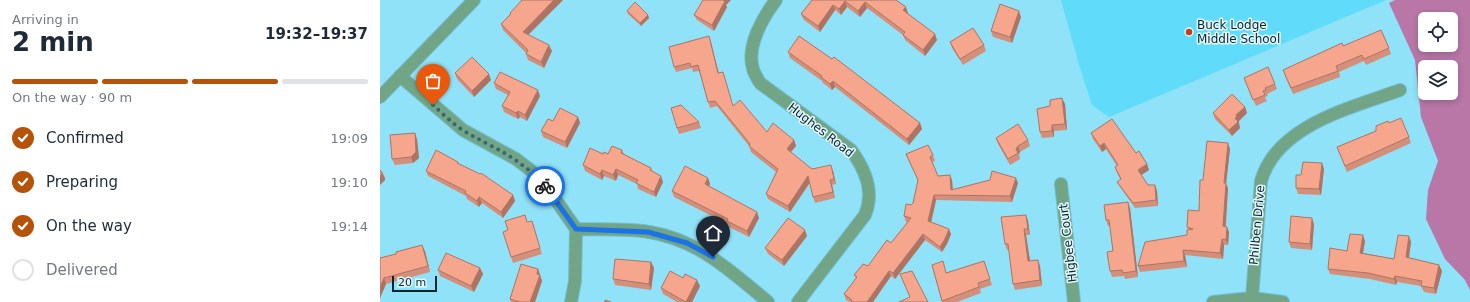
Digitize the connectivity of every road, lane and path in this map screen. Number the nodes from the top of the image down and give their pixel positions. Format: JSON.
{"nodes":[{"id":1,"x":474,"y":0,"type":"edge"},
{"id":2,"x":776,"y":0,"type":"edge"},
{"id":3,"x":400,"y":76,"type":"junction"},
{"id":4,"x":1400,"y":90,"type":"dead end"},
{"id":5,"x":380,"y":97,"type":"edge"},
{"id":6,"x":1061,"y":184,"type":"dead end"},
{"id":7,"x":576,"y":229,"type":"junction"},
{"id":8,"x":1252,"y":298,"type":"junction"},
{"id":9,"x":571,"y":302,"type":"edge"},
{"id":10,"x":768,"y":302,"type":"edge"},
{"id":11,"x":798,"y":302,"type":"edge"},
{"id":12,"x":1074,"y":302,"type":"edge"},
{"id":13,"x":1213,"y":302,"type":"edge"},
{"id":14,"x":1283,"y":302,"type":"edge"}],
"edges":[{"from":1,"to":3,"type":"street"},
{"from":2,"to":11,"type":"street","name":"Hughes Road"},
{"from":3,"to":5,"type":"street"},
{"from":3,"to":7,"type":"street"},
{"from":4,"to":8,"type":"street","name":"Philben Drive"},
{"from":6,"to":12,"type":"street","name":"Higbee Court"},
{"from":7,"to":9,"type":"street"},
{"from":7,"to":10,"type":"street"},
{"from":8,"to":13,"type":"street"},
{"from":8,"to":14,"type":"street"}]}
